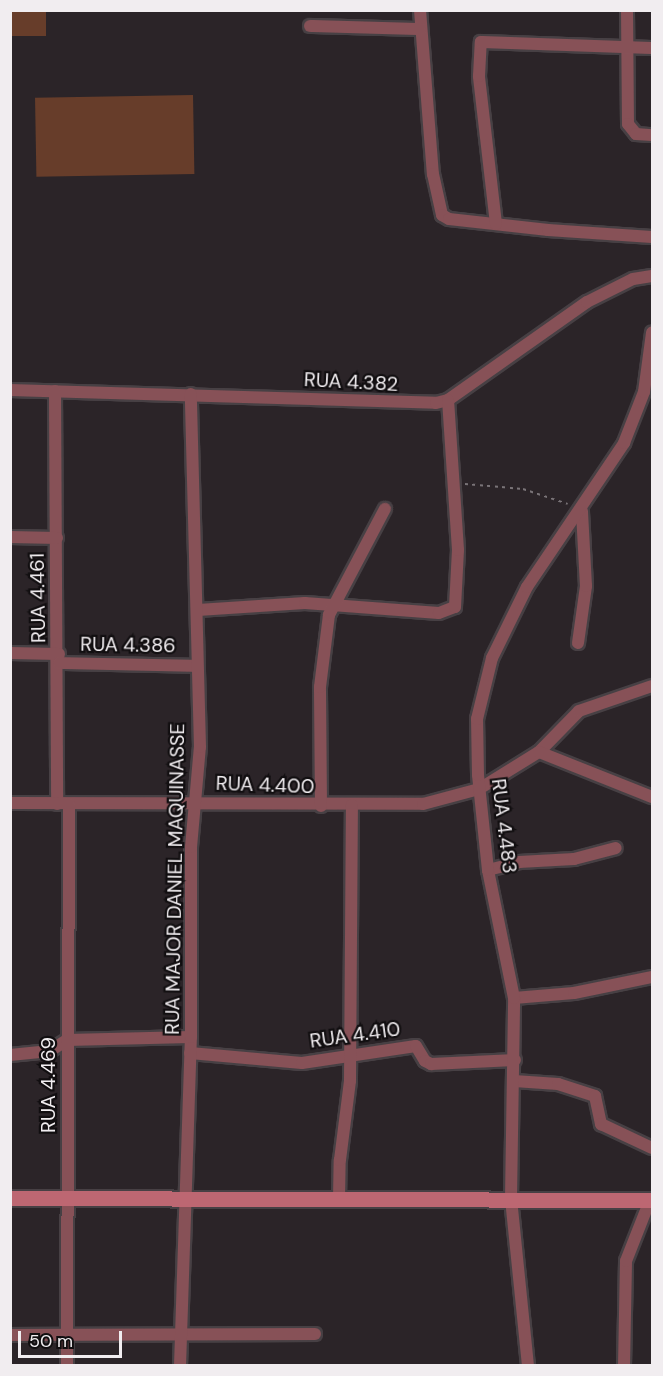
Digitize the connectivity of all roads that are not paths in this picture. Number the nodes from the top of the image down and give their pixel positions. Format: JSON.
{"nodes":[{"id":1,"x":420,"y":10,"type":"edge"},
{"id":2,"x":627,"y":10,"type":"edge"},
{"id":3,"x":310,"y":26,"type":"dead end"},
{"id":4,"x":420,"y":29,"type":"junction"},
{"id":5,"x":652,"y":48,"type":"edge"},
{"id":6,"x":626,"y":49,"type":"junction"},
{"id":7,"x":652,"y":135,"type":"edge"},
{"id":8,"x":496,"y":224,"type":"junction"},
{"id":9,"x":652,"y":237,"type":"edge"},
{"id":10,"x":652,"y":276,"type":"edge"},
{"id":11,"x":652,"y":333,"type":"edge"},
{"id":12,"x":10,"y":390,"type":"edge"},
{"id":13,"x":55,"y":391,"type":"junction"},
{"id":14,"x":191,"y":394,"type":"junction"},
{"id":15,"x":448,"y":400,"type":"junction"},
{"id":16,"x":385,"y":509,"type":"dead end"},
{"id":17,"x":582,"y":511,"type":"junction"},
{"id":18,"x":10,"y":537,"type":"edge"},
{"id":19,"x":57,"y":537,"type":"junction"},
{"id":20,"x":332,"y":605,"type":"junction"},
{"id":21,"x":198,"y":610,"type":"junction"},
{"id":22,"x":578,"y":643,"type":"dead end"},
{"id":23,"x":10,"y":653,"type":"edge"},
{"id":24,"x":59,"y":659,"type":"junction"},
{"id":25,"x":197,"y":666,"type":"junction"},
{"id":26,"x":652,"y":686,"type":"edge"},
{"id":27,"x":539,"y":752,"type":"junction"},
{"id":28,"x":479,"y":789,"type":"junction"},
{"id":29,"x":652,"y":797,"type":"edge"},
{"id":30,"x":198,"y":802,"type":"junction"},
{"id":31,"x":10,"y":803,"type":"edge"},
{"id":32,"x":63,"y":804,"type":"junction"},
{"id":33,"x":352,"y":805,"type":"junction"},
{"id":34,"x":321,"y":806,"type":"junction"},
{"id":35,"x":616,"y":848,"type":"dead end"},
{"id":36,"x":488,"y":870,"type":"junction"},
{"id":37,"x":652,"y":977,"type":"edge"},
{"id":38,"x":514,"y":998,"type":"junction"},
{"id":39,"x":191,"y":1037,"type":"junction"},
{"id":40,"x":67,"y":1040,"type":"junction"},
{"id":41,"x":190,"y":1053,"type":"junction"},
{"id":42,"x":10,"y":1054,"type":"edge"},
{"id":43,"x":350,"y":1054,"type":"junction"},
{"id":44,"x":514,"y":1060,"type":"junction"},
{"id":45,"x":514,"y":1081,"type":"junction"},
{"id":46,"x":652,"y":1148,"type":"edge"},
{"id":47,"x":10,"y":1198,"type":"edge"},
{"id":48,"x":68,"y":1198,"type":"junction"},
{"id":49,"x":184,"y":1198,"type":"junction"},
{"id":50,"x":511,"y":1198,"type":"junction"},
{"id":51,"x":339,"y":1199,"type":"junction"},
{"id":52,"x":651,"y":1200,"type":"edge"},
{"id":53,"x":181,"y":1332,"type":"junction"},
{"id":54,"x":315,"y":1334,"type":"dead end"},
{"id":55,"x":10,"y":1335,"type":"edge"},
{"id":56,"x":67,"y":1336,"type":"junction"},
{"id":57,"x":67,"y":1365,"type":"edge"},
{"id":58,"x":180,"y":1365,"type":"edge"},
{"id":59,"x":528,"y":1365,"type":"edge"},
{"id":60,"x":624,"y":1365,"type":"edge"}],
"edges":[{"from":1,"to":4,"type":"street"},
{"from":2,"to":6,"type":"street"},
{"from":3,"to":4,"type":"street"},
{"from":4,"to":8,"type":"street"},
{"from":5,"to":6,"type":"street"},
{"from":6,"to":7,"type":"street"},
{"from":6,"to":8,"type":"street"},
{"from":8,"to":9,"type":"street"},
{"from":10,"to":15,"type":"street","name":"RUA 4.382"},
{"from":11,"to":17,"type":"street","name":"RUA 4.483"},
{"from":12,"to":13,"type":"street","name":"RUA 4.382"},
{"from":13,"to":14,"type":"street","name":"RUA 4.382"},
{"from":13,"to":19,"type":"street","name":"RUA 4.461"},
{"from":14,"to":15,"type":"street","name":"RUA 4.382"},
{"from":14,"to":21,"type":"street","name":"RUA MAJOR DANIEL MAQUINASSE"},
{"from":15,"to":20,"type":"street"},
{"from":16,"to":20,"type":"street"},
{"from":17,"to":22,"type":"street"},
{"from":17,"to":28,"type":"street","name":"RUA 4.483"},
{"from":18,"to":19,"type":"street"},
{"from":19,"to":24,"type":"street","name":"RUA 4.461"},
{"from":20,"to":21,"type":"street"},
{"from":20,"to":34,"type":"street"},
{"from":21,"to":25,"type":"street","name":"RUA MAJOR DANIEL MAQUINASSE"},
{"from":23,"to":24,"type":"street","name":"RUA 4.386"},
{"from":24,"to":25,"type":"street","name":"RUA 4.386"},
{"from":24,"to":32,"type":"street","name":"RUA 4.461"},
{"from":25,"to":30,"type":"street","name":"RUA MAJOR DANIEL MAQUINASSE"},
{"from":26,"to":27,"type":"street","name":"RUA 4.400"},
{"from":27,"to":28,"type":"street","name":"RUA 4.400"},
{"from":27,"to":29,"type":"street"},
{"from":28,"to":33,"type":"street","name":"RUA 4.400"},
{"from":28,"to":36,"type":"street","name":"RUA 4.483"},
{"from":30,"to":32,"type":"street","name":"RUA 4.400"},
{"from":30,"to":34,"type":"street","name":"RUA 4.400"},
{"from":30,"to":39,"type":"street","name":"RUA MAJOR DANIEL MAQUINASSE"},
{"from":31,"to":32,"type":"street","name":"RUA 4.400"},
{"from":32,"to":40,"type":"street","name":"RUA 4.469"},
{"from":33,"to":34,"type":"street","name":"RUA 4.400"},
{"from":33,"to":43,"type":"street"},
{"from":35,"to":36,"type":"street"},
{"from":36,"to":38,"type":"street","name":"RUA 4.483"},
{"from":37,"to":38,"type":"street"},
{"from":38,"to":44,"type":"street","name":"RUA 4.483"},
{"from":39,"to":40,"type":"street"},
{"from":39,"to":41,"type":"street","name":"RUA MAJOR DANIEL MAQUINASSE"},
{"from":40,"to":42,"type":"street"},
{"from":40,"to":48,"type":"street","name":"RUA 4.469"},
{"from":41,"to":43,"type":"street","name":"RUA 4.410"},
{"from":41,"to":49,"type":"street","name":"RUA MAJOR DANIEL MAQUINASSE"},
{"from":43,"to":44,"type":"street","name":"RUA 4.410"},
{"from":43,"to":51,"type":"street"},
{"from":44,"to":45,"type":"street","name":"RUA 4.483"},
{"from":45,"to":46,"type":"street"},
{"from":45,"to":50,"type":"street","name":"RUA 4.483"},
{"from":47,"to":48,"type":"street"},
{"from":48,"to":49,"type":"street"},
{"from":48,"to":56,"type":"street","name":"RUA 4.469"},
{"from":49,"to":51,"type":"street"},
{"from":49,"to":53,"type":"street","name":"RUA MAJOR DANIEL MAQUINASSE"},
{"from":50,"to":51,"type":"street"},
{"from":50,"to":52,"type":"street"},
{"from":50,"to":59,"type":"street","name":"RUA 4.483"},
{"from":52,"to":60,"type":"street"},
{"from":53,"to":54,"type":"street"},
{"from":53,"to":56,"type":"street"},
{"from":53,"to":58,"type":"street","name":"RUA MAJOR DANIEL MAQUINASSE"},
{"from":55,"to":56,"type":"street"},
{"from":56,"to":57,"type":"street","name":"RUA 4.469"}]}
